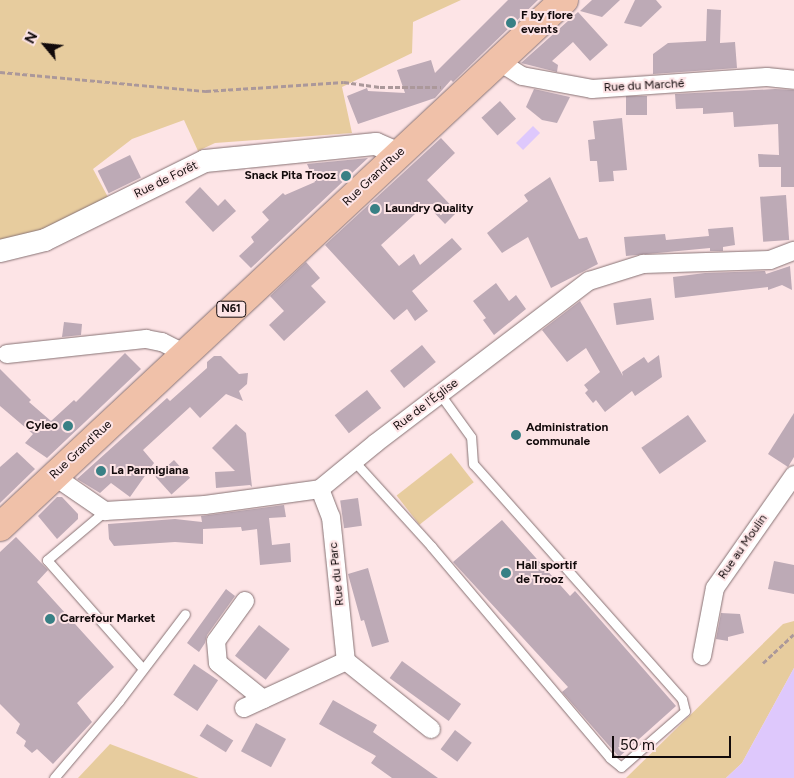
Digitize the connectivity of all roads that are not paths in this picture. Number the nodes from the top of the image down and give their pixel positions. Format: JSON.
{"nodes":[{"id":1,"x":564,"y":0,"type":"edge"},
{"id":2,"x":498,"y":61,"type":"junction"},
{"id":3,"x":794,"y":80,"type":"edge"},
{"id":4,"x":399,"y":154,"type":"junction"},
{"id":5,"x":0,"y":251,"type":"edge"},
{"id":6,"x":794,"y":251,"type":"edge"},
{"id":7,"x":184,"y":353,"type":"junction"},
{"id":8,"x":7,"y":354,"type":"dead end"},
{"id":9,"x":440,"y":394,"type":"junction"},
{"id":10,"x":354,"y":461,"type":"junction"},
{"id":11,"x":794,"y":475,"type":"edge"},
{"id":12,"x":54,"y":476,"type":"junction"},
{"id":13,"x":320,"y":489,"type":"junction"},
{"id":14,"x":105,"y":511,"type":"junction"},
{"id":15,"x":0,"y":527,"type":"edge"},
{"id":16,"x":245,"y":601,"type":"dead end"},
{"id":17,"x":185,"y":614,"type":"dead end"},
{"id":18,"x":702,"y":656,"type":"dead end"},
{"id":19,"x":346,"y":661,"type":"junction"},
{"id":20,"x":143,"y":670,"type":"junction"},
{"id":21,"x":263,"y":699,"type":"junction"},
{"id":22,"x":244,"y":708,"type":"dead end"},
{"id":23,"x":431,"y":729,"type":"dead end"},
{"id":24,"x":54,"y":778,"type":"edge"}],
"edges":[{"from":1,"to":2,"type":"main road","name":"Rue Grand'Rue","number":"N61"},
{"from":2,"to":3,"type":"street","name":"Rue du Marché"},
{"from":2,"to":4,"type":"main road","name":"Rue Grand'Rue","number":"N61"},
{"from":4,"to":5,"type":"street","name":"Rue de Forêt"},
{"from":4,"to":7,"type":"main road","name":"Rue Grand'Rue","number":"N61"},
{"from":6,"to":9,"type":"street","name":"Rue de l'Église"},
{"from":7,"to":8,"type":"street"},
{"from":7,"to":12,"type":"main road","name":"Rue Grand'Rue","number":"N61"},
{"from":9,"to":10,"type":"street","name":"Rue de l'Église"},
{"from":9,"to":10,"type":"lane"},
{"from":10,"to":13,"type":"street","name":"Rue de l'Église"},
{"from":11,"to":18,"type":"street","name":"Rue au Moulin"},
{"from":12,"to":14,"type":"street"},
{"from":12,"to":15,"type":"main road","name":"Rue Grand'Rue","number":"N61"},
{"from":13,"to":14,"type":"street"},
{"from":13,"to":19,"type":"street","name":"Rue du Parc"},
{"from":14,"to":20,"type":"lane"},
{"from":16,"to":21,"type":"street"},
{"from":17,"to":20,"type":"lane"},
{"from":19,"to":21,"type":"street"},
{"from":19,"to":23,"type":"street"},
{"from":20,"to":24,"type":"lane"},
{"from":21,"to":22,"type":"street"}]}
